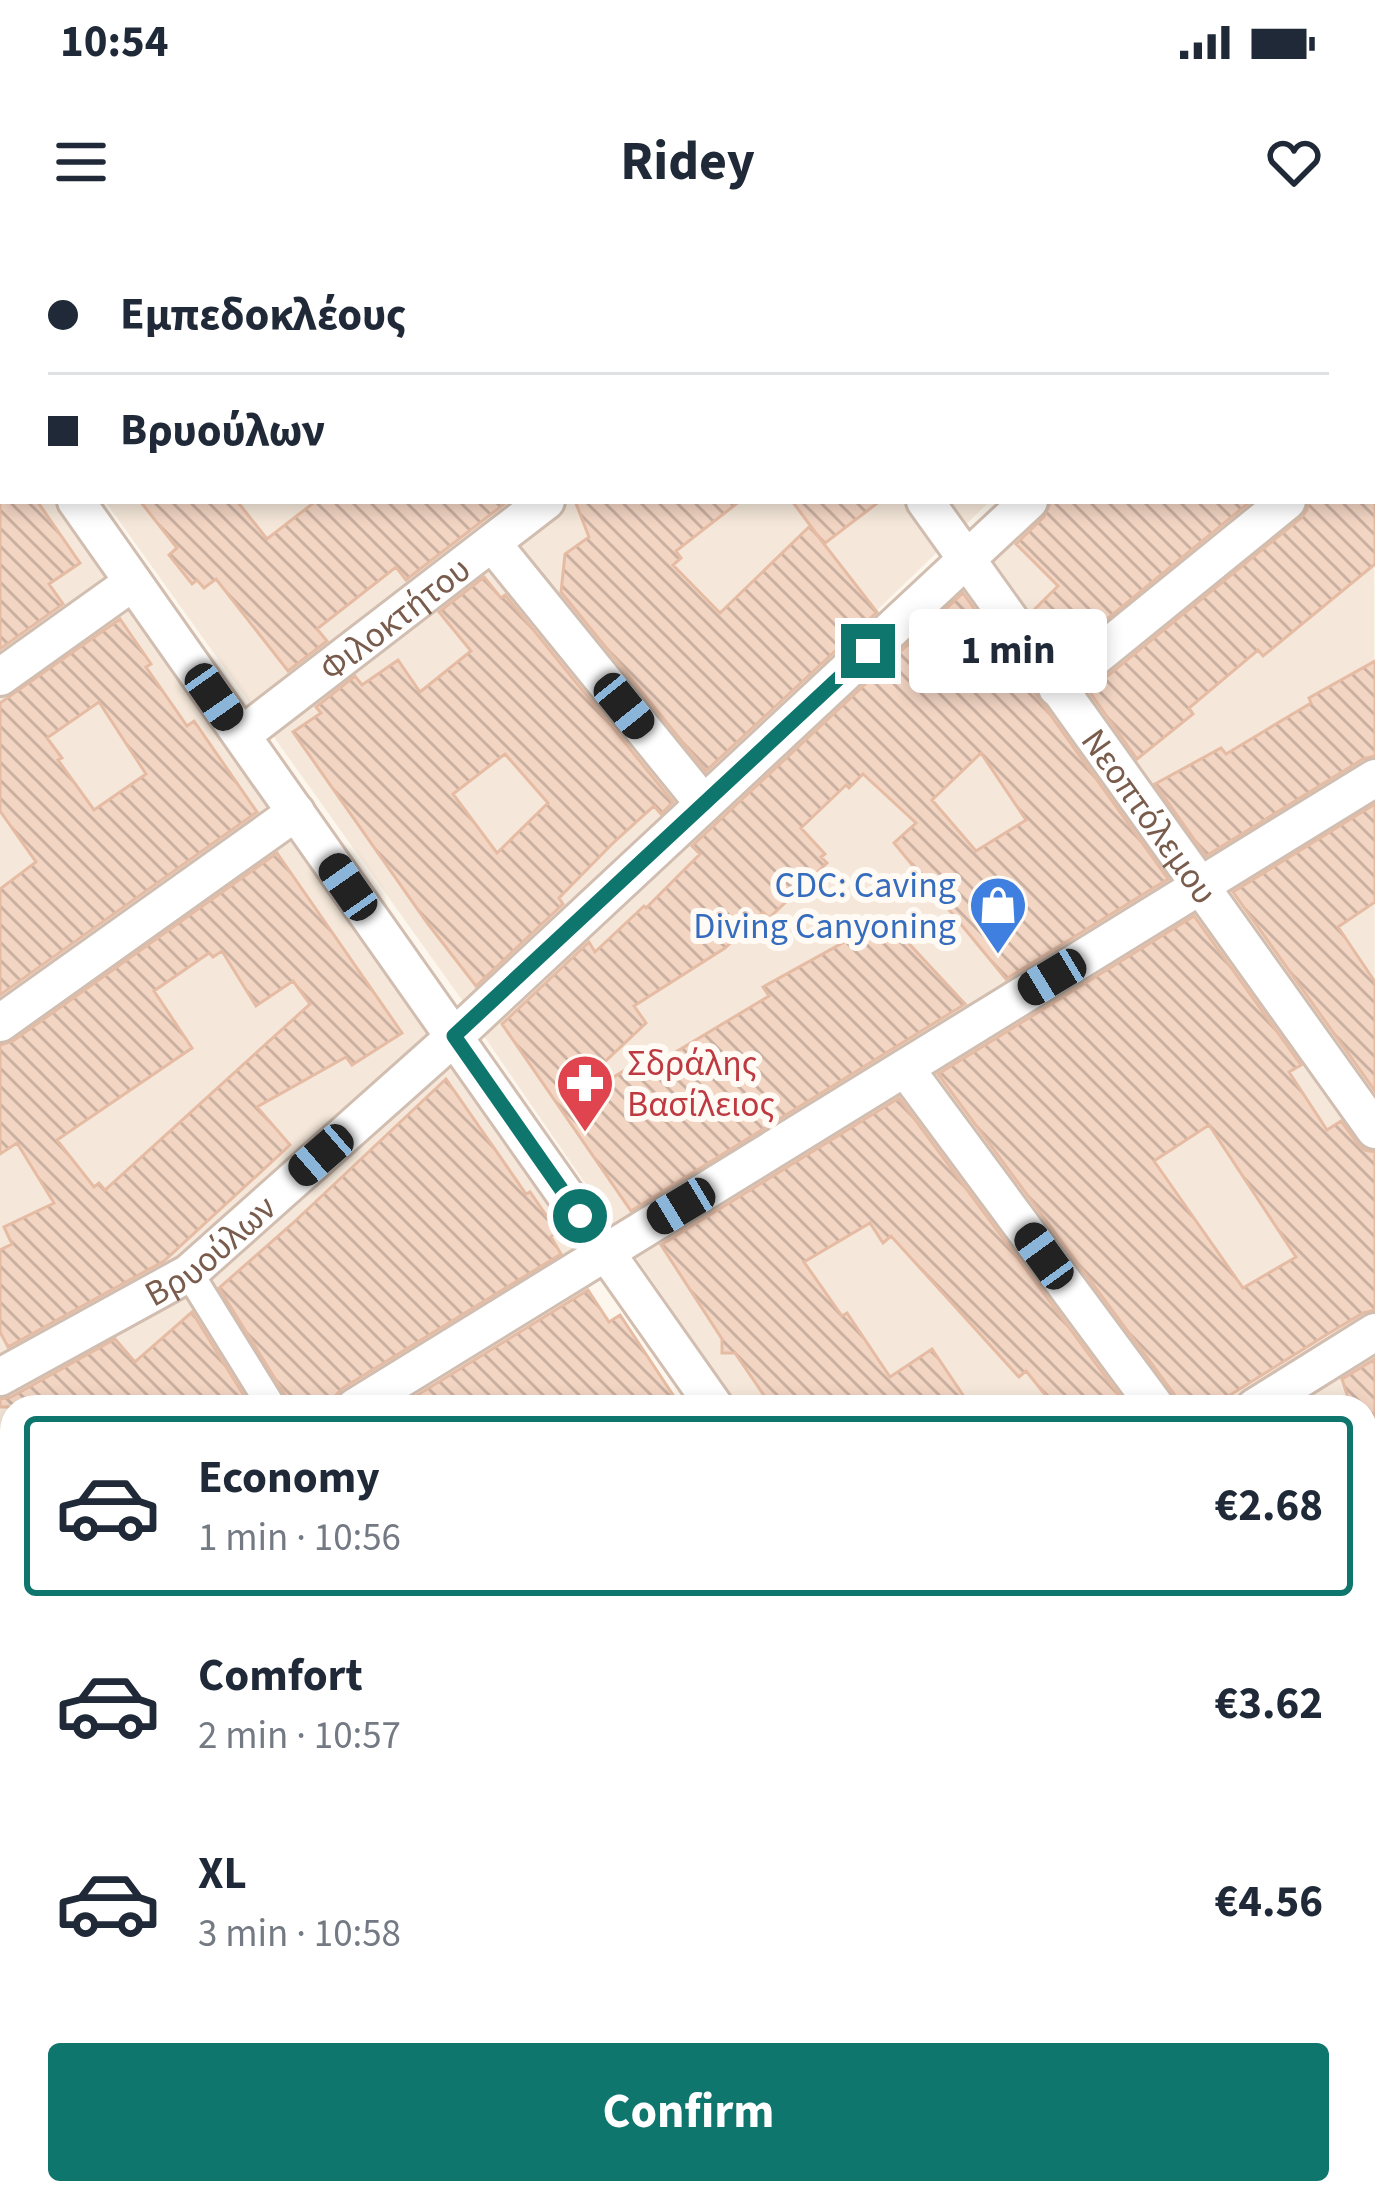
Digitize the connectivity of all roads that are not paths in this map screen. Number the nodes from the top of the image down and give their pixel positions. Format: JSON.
{"nodes":[{"id":1,"x":78,"y":504,"type":"edge"},
{"id":2,"x":542,"y":504,"type":"edge"},
{"id":3,"x":927,"y":504,"type":"edge"},
{"id":4,"x":1026,"y":504,"type":"edge"},
{"id":5,"x":1283,"y":504,"type":"edge"},
{"id":6,"x":492,"y":543,"type":"junction"},
{"id":7,"x":967,"y":559,"type":"junction"},
{"id":8,"x":133,"y":582,"type":"junction"},
{"id":9,"x":0,"y":677,"type":"edge"},
{"id":10,"x":1058,"y":688,"type":"junction"},
{"id":11,"x":242,"y":735,"type":"junction"},
{"id":12,"x":1375,"y":778,"type":"edge"},
{"id":13,"x":704,"y":804,"type":"junction"},
{"id":14,"x":296,"y":812,"type":"junction"},
{"id":15,"x":1200,"y":886,"type":"junction"},
{"id":16,"x":0,"y":1023,"type":"edge"},
{"id":17,"x":454,"y":1036,"type":"junction"},
{"id":18,"x":905,"y":1068,"type":"junction"},
{"id":19,"x":1375,"y":1130,"type":"edge"},
{"id":20,"x":606,"y":1252,"type":"junction"},
{"id":21,"x":189,"y":1273,"type":"junction"},
{"id":22,"x":1375,"y":1332,"type":"edge"},
{"id":23,"x":0,"y":1377,"type":"edge"},
{"id":24,"x":265,"y":1395,"type":"edge"},
{"id":25,"x":374,"y":1395,"type":"edge"},
{"id":26,"x":707,"y":1395,"type":"edge"},
{"id":27,"x":1147,"y":1395,"type":"edge"},
{"id":28,"x":1275,"y":1395,"type":"edge"}],
"edges":[{"from":1,"to":8,"type":"street"},
{"from":2,"to":6,"type":"street","name":"Φιλοκτήτου"},
{"from":3,"to":7,"type":"street","name":"Νεοπτόλεμου"},
{"from":4,"to":7,"type":"street","name":"Βρυούλων"},
{"from":5,"to":10,"type":"street"},
{"from":6,"to":11,"type":"street","name":"Φιλοκτήτου"},
{"from":6,"to":13,"type":"street"},
{"from":7,"to":10,"type":"street","name":"Νεοπτόλεμου"},
{"from":7,"to":13,"type":"street","name":"Βρυούλων"},
{"from":8,"to":9,"type":"street"},
{"from":8,"to":11,"type":"street"},
{"from":10,"to":15,"type":"street","name":"Νεοπτόλεμου"},
{"from":11,"to":14,"type":"street"},
{"from":12,"to":15,"type":"street"},
{"from":13,"to":17,"type":"street","name":"Βρυούλων"},
{"from":14,"to":16,"type":"street"},
{"from":14,"to":17,"type":"street"},
{"from":15,"to":18,"type":"street"},
{"from":15,"to":19,"type":"street","name":"Νεοπτόλεμου"},
{"from":17,"to":20,"type":"street"},
{"from":17,"to":21,"type":"street","name":"Βρυούλων"},
{"from":18,"to":20,"type":"street"},
{"from":18,"to":27,"type":"street"},
{"from":20,"to":25,"type":"street"},
{"from":20,"to":26,"type":"street"},
{"from":21,"to":23,"type":"street","name":"Βρυούλων"},
{"from":21,"to":24,"type":"street"},
{"from":22,"to":28,"type":"street"}]}
